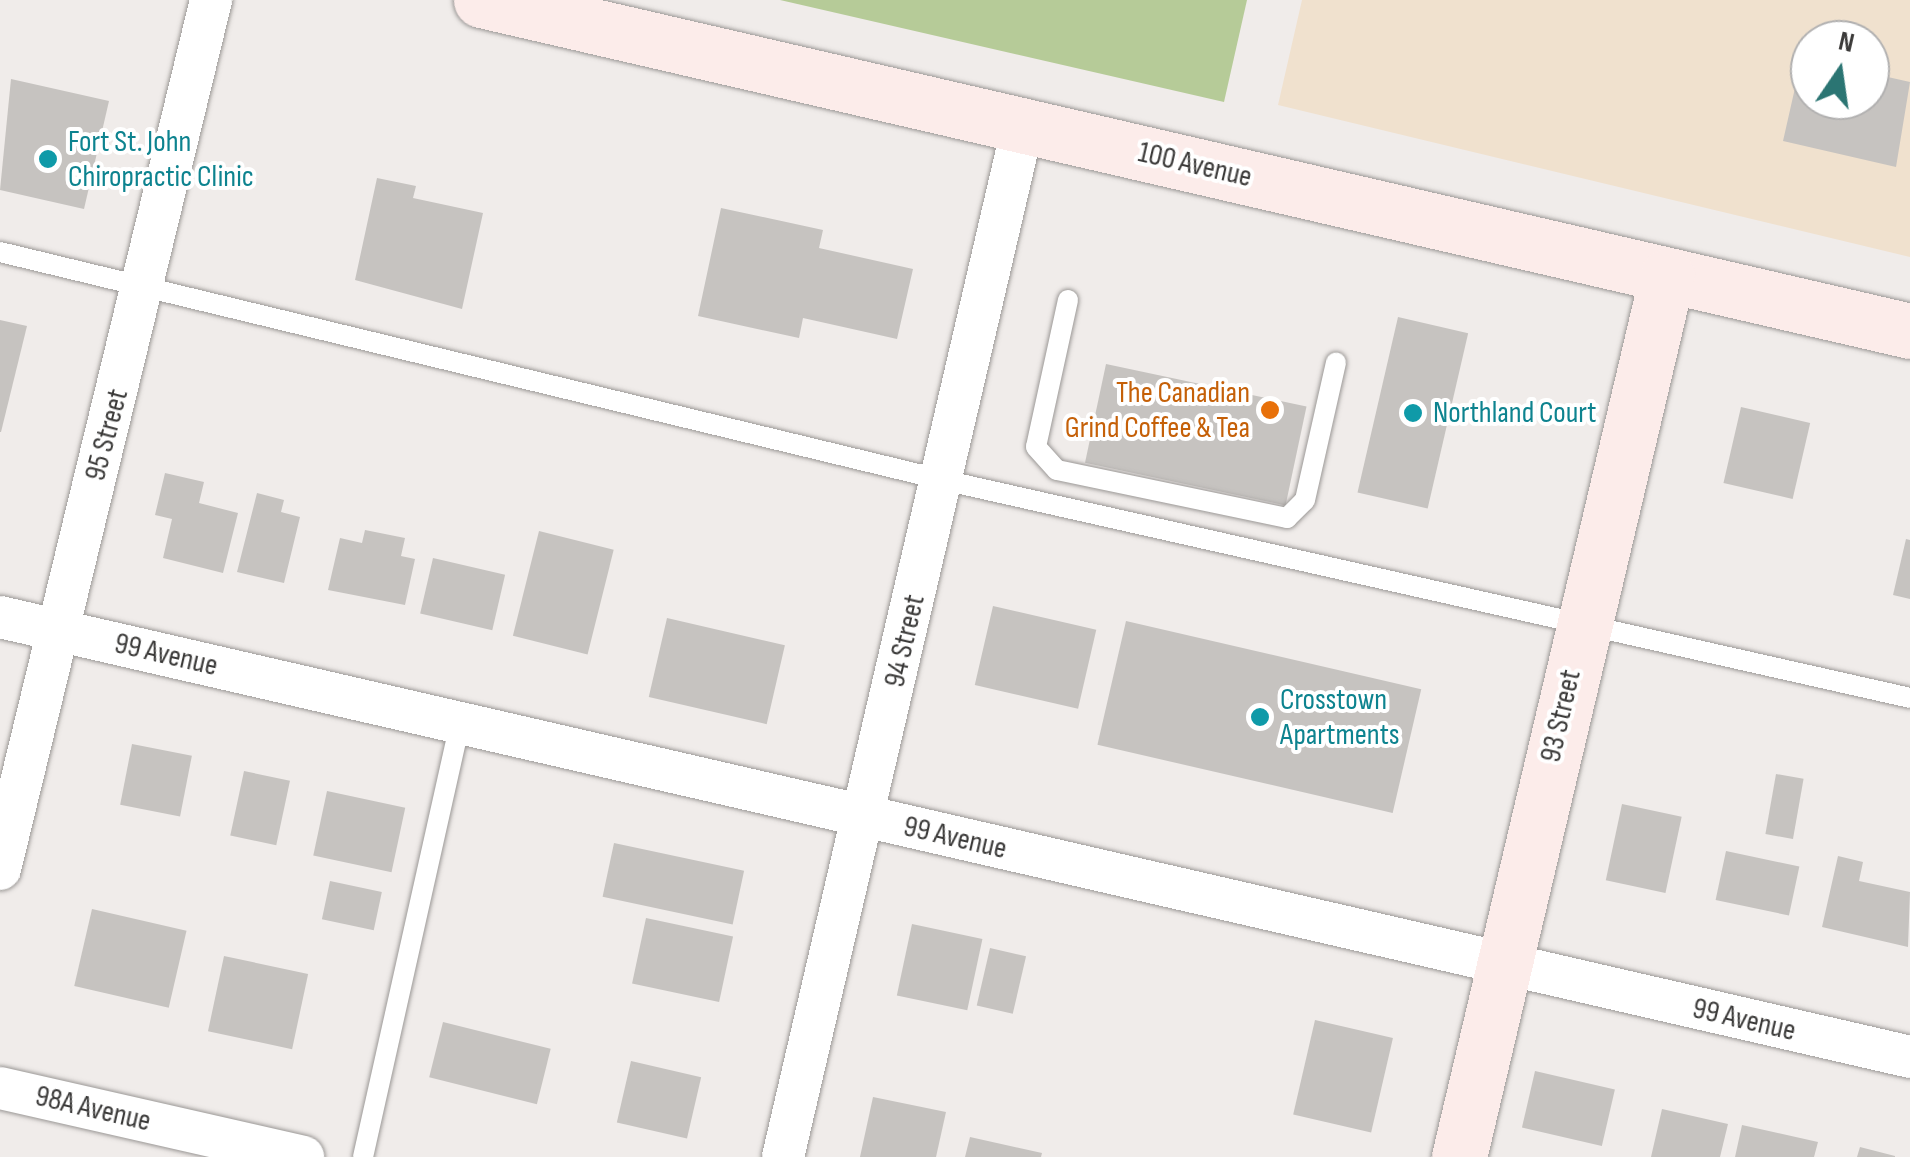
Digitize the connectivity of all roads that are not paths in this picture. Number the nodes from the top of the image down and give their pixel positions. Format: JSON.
{"nodes":[{"id":1,"x":212,"y":0,"type":"edge"},
{"id":2,"x":480,"y":0,"type":"edge"},
{"id":3,"x":1023,"y":125,"type":"junction"},
{"id":4,"x":0,"y":252,"type":"edge"},
{"id":5,"x":1666,"y":276,"type":"junction"},
{"id":6,"x":146,"y":287,"type":"junction"},
{"id":7,"x":1068,"y":300,"type":"dead end"},
{"id":8,"x":1910,"y":331,"type":"edge"},
{"id":9,"x":1336,"y":362,"type":"dead end"},
{"id":10,"x":943,"y":480,"type":"junction"},
{"id":11,"x":0,"y":617,"type":"edge"},
{"id":12,"x":1583,"y":621,"type":"junction"},
{"id":13,"x":56,"y":630,"type":"junction"},
{"id":14,"x":1910,"y":698,"type":"edge"},
{"id":15,"x":460,"y":724,"type":"junction"},
{"id":16,"x":862,"y":817,"type":"junction"},
{"id":17,"x":0,"y":869,"type":"edge"},
{"id":18,"x":1504,"y":966,"type":"junction"},
{"id":19,"x":1910,"y":1057,"type":"edge"},
{"id":20,"x":0,"y":1088,"type":"edge"},
{"id":21,"x":304,"y":1157,"type":"edge"},
{"id":22,"x":362,"y":1157,"type":"edge"},
{"id":23,"x":783,"y":1157,"type":"edge"},
{"id":24,"x":1459,"y":1157,"type":"edge"}],
"edges":[{"from":1,"to":6,"type":"street","name":"95 Street"},
{"from":2,"to":3,"type":"main road","name":"100 Avenue"},
{"from":3,"to":5,"type":"main road","name":"100 Avenue"},
{"from":3,"to":10,"type":"street","name":"94 Street"},
{"from":4,"to":6,"type":"lane"},
{"from":5,"to":8,"type":"main road","name":"100 Avenue"},
{"from":5,"to":12,"type":"main road","name":"93 Street"},
{"from":6,"to":10,"type":"lane"},
{"from":6,"to":13,"type":"street","name":"95 Street"},
{"from":7,"to":9,"type":"lane"},
{"from":10,"to":12,"type":"lane"},
{"from":10,"to":16,"type":"street","name":"94 Street"},
{"from":11,"to":13,"type":"street","name":"99 Avenue"},
{"from":12,"to":14,"type":"lane"},
{"from":12,"to":18,"type":"main road","name":"93 Street"},
{"from":13,"to":15,"type":"street","name":"99 Avenue"},
{"from":13,"to":17,"type":"street","name":"95 Street"},
{"from":15,"to":16,"type":"street","name":"99 Avenue"},
{"from":15,"to":22,"type":"lane"},
{"from":16,"to":18,"type":"street","name":"99 Avenue"},
{"from":16,"to":23,"type":"street","name":"94 Street"},
{"from":18,"to":19,"type":"street","name":"99 Avenue"},
{"from":18,"to":24,"type":"main road","name":"93 Street"},
{"from":20,"to":21,"type":"street","name":"98A Avenue"}]}
